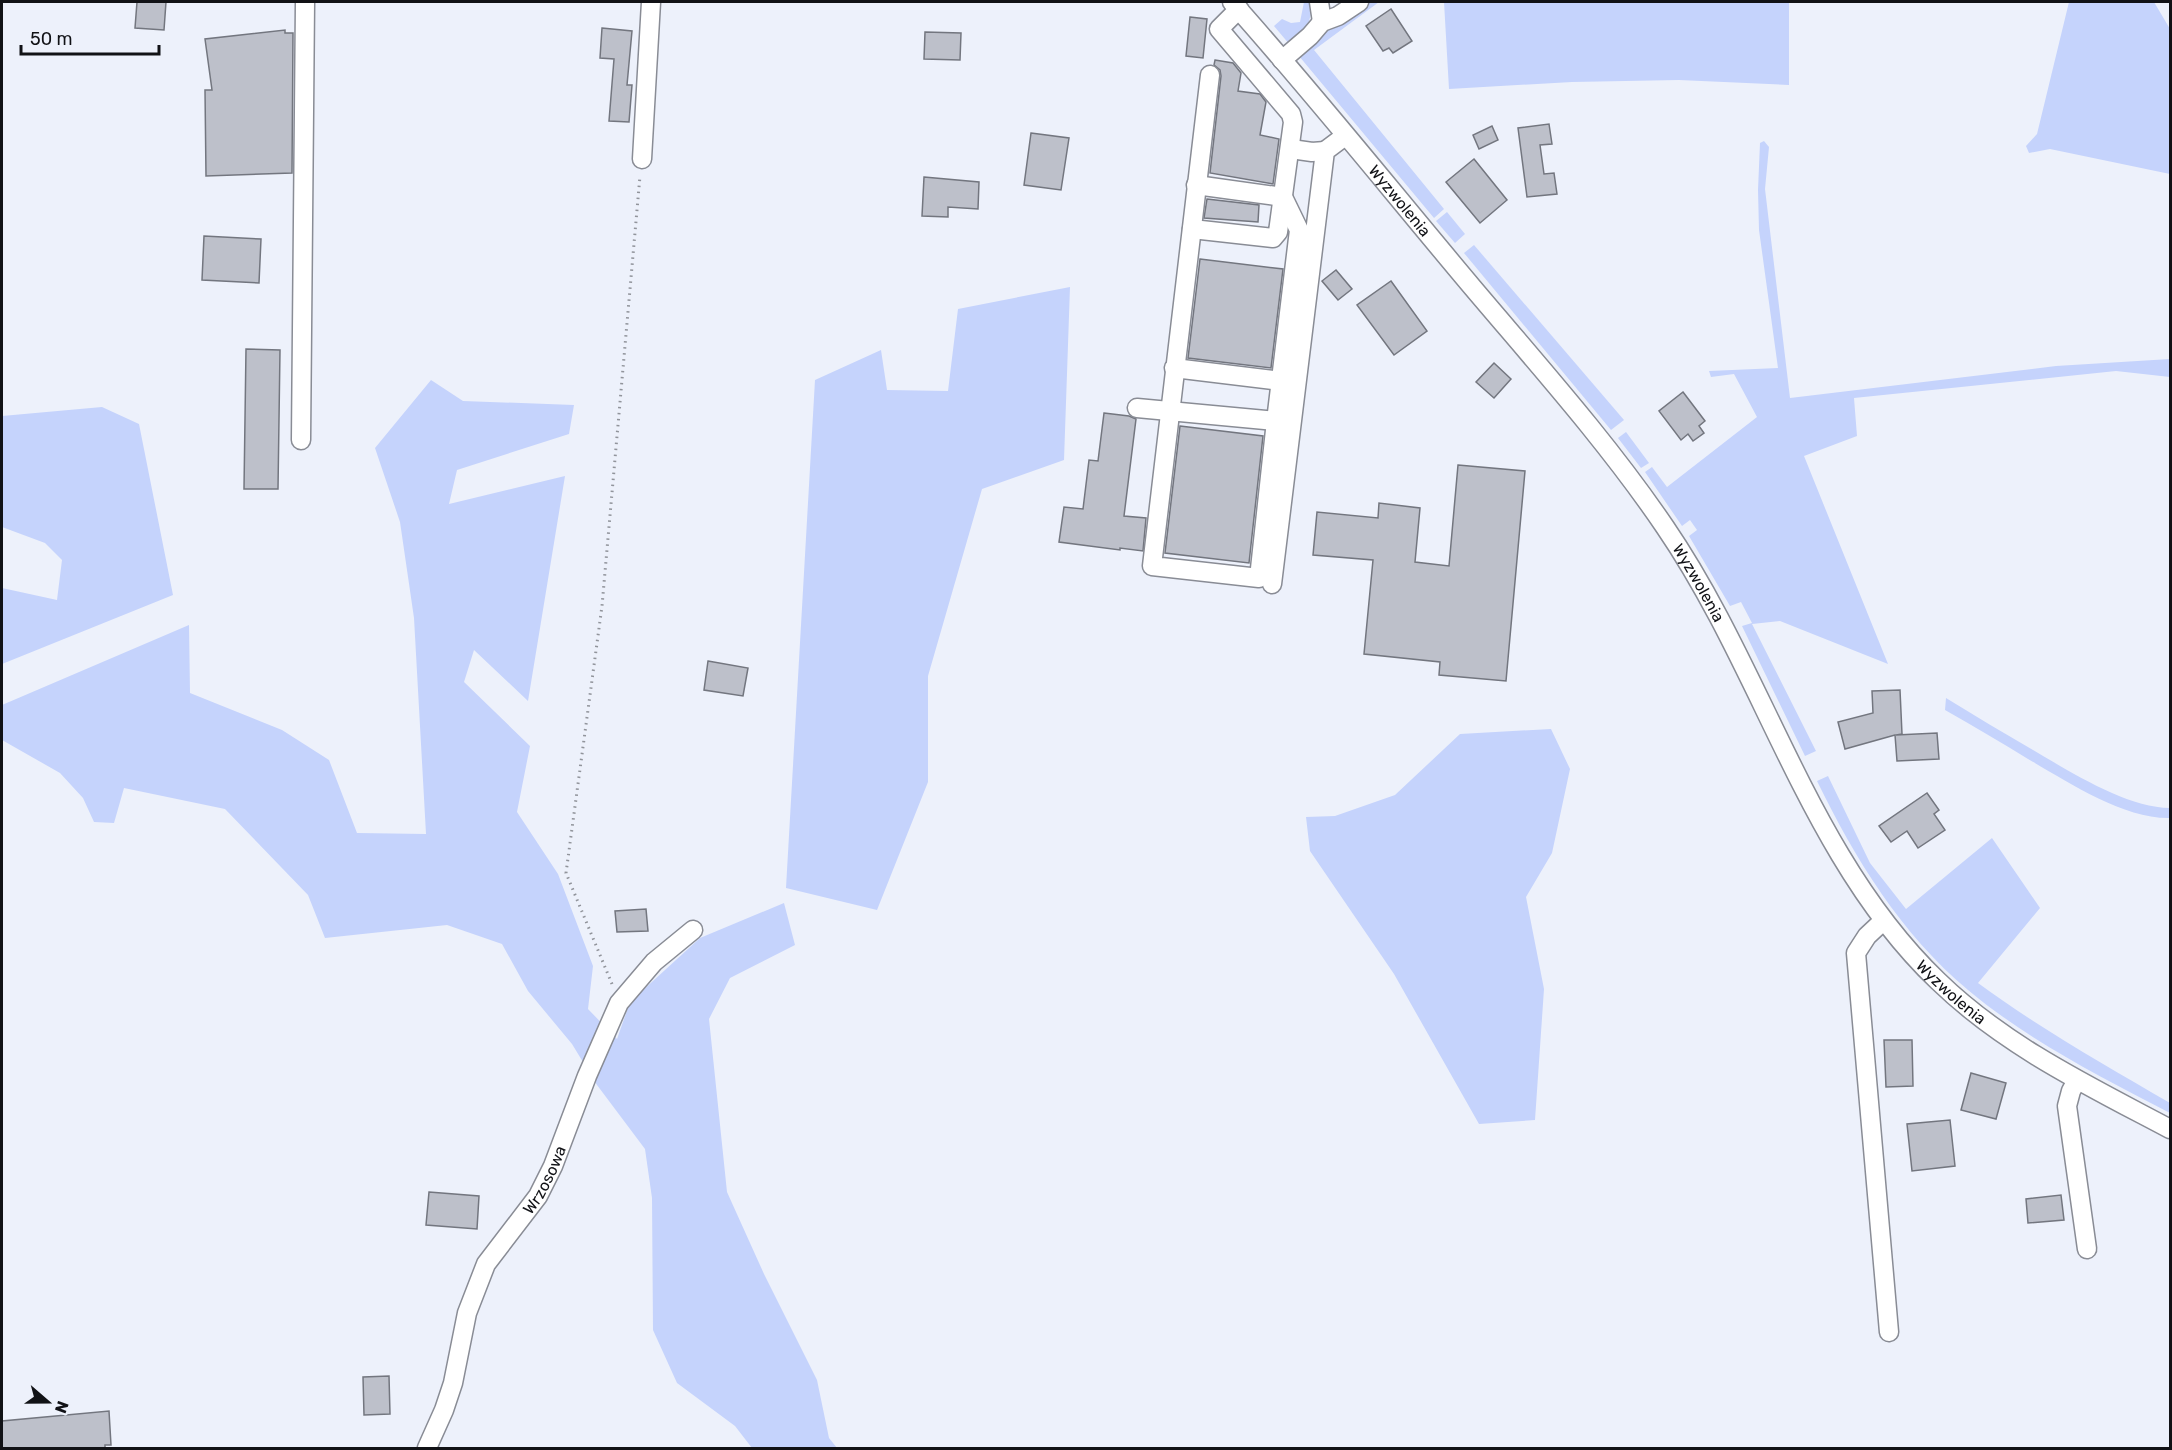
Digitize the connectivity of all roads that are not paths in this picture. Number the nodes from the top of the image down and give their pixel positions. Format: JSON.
{"nodes":[{"id":1,"x":304,"y":2,"type":"edge"},
{"id":2,"x":651,"y":2,"type":"edge"},
{"id":3,"x":1319,"y":2,"type":"edge"},
{"id":4,"x":1359,"y":2,"type":"edge"},
{"id":5,"x":1235,"y":5,"type":"edge"},
{"id":6,"x":1322,"y":22,"type":"junction"},
{"id":7,"x":1282,"y":60,"type":"junction"},
{"id":8,"x":1210,"y":75,"type":"dead end"},
{"id":9,"x":1345,"y":136,"type":"junction"},
{"id":10,"x":1290,"y":149,"type":"junction"},
{"id":11,"x":1326,"y":151,"type":"junction"},
{"id":12,"x":642,"y":159,"type":"road end"},
{"id":13,"x":1196,"y":185,"type":"junction"},
{"id":14,"x":1283,"y":197,"type":"junction"},
{"id":15,"x":1192,"y":229,"type":"junction"},
{"id":16,"x":1174,"y":368,"type":"junction"},
{"id":17,"x":1281,"y":381,"type":"junction"},
{"id":18,"x":1137,"y":408,"type":"dead end"},
{"id":19,"x":1169,"y":411,"type":"junction"},
{"id":20,"x":1276,"y":421,"type":"junction"},
{"id":21,"x":301,"y":440,"type":"dead end"},
{"id":22,"x":1272,"y":584,"type":"dead end"},
{"id":23,"x":1883,"y":921,"type":"junction"},
{"id":24,"x":693,"y":930,"type":"dead end"},
{"id":25,"x":2077,"y":1080,"type":"junction"},
{"id":26,"x":2170,"y":1129,"type":"edge"},
{"id":27,"x":2087,"y":1250,"type":"dead end"},
{"id":28,"x":1888,"y":1332,"type":"dead end"},
{"id":29,"x":427,"y":1449,"type":"edge"}],
"edges":[{"from":1,"to":21,"type":"street"},
{"from":2,"to":12,"type":"street"},
{"from":3,"to":6,"type":"street"},
{"from":4,"to":6,"type":"street"},
{"from":5,"to":7,"type":"street","name":"Wyzwolenia"},
{"from":5,"to":10,"type":"street"},
{"from":6,"to":7,"type":"street"},
{"from":7,"to":9,"type":"street","name":"Wyzwolenia"},
{"from":8,"to":13,"type":"street"},
{"from":9,"to":11,"type":"street"},
{"from":9,"to":23,"type":"street","name":"Wyzwolenia"},
{"from":10,"to":11,"type":"street"},
{"from":10,"to":14,"type":"street"},
{"from":11,"to":22,"type":"street"},
{"from":13,"to":14,"type":"street"},
{"from":13,"to":15,"type":"street"},
{"from":14,"to":15,"type":"street"},
{"from":14,"to":17,"type":"street"},
{"from":15,"to":16,"type":"street"},
{"from":16,"to":17,"type":"street"},
{"from":16,"to":19,"type":"street"},
{"from":17,"to":20,"type":"street"},
{"from":18,"to":19,"type":"street"},
{"from":19,"to":20,"type":"street"},
{"from":19,"to":20,"type":"street"},
{"from":23,"to":25,"type":"street","name":"Wyzwolenia"},
{"from":23,"to":28,"type":"street"},
{"from":24,"to":29,"type":"street","name":"Wrzosowa"},
{"from":25,"to":26,"type":"street","name":"Wyzwolenia"},
{"from":25,"to":27,"type":"street"}]}
